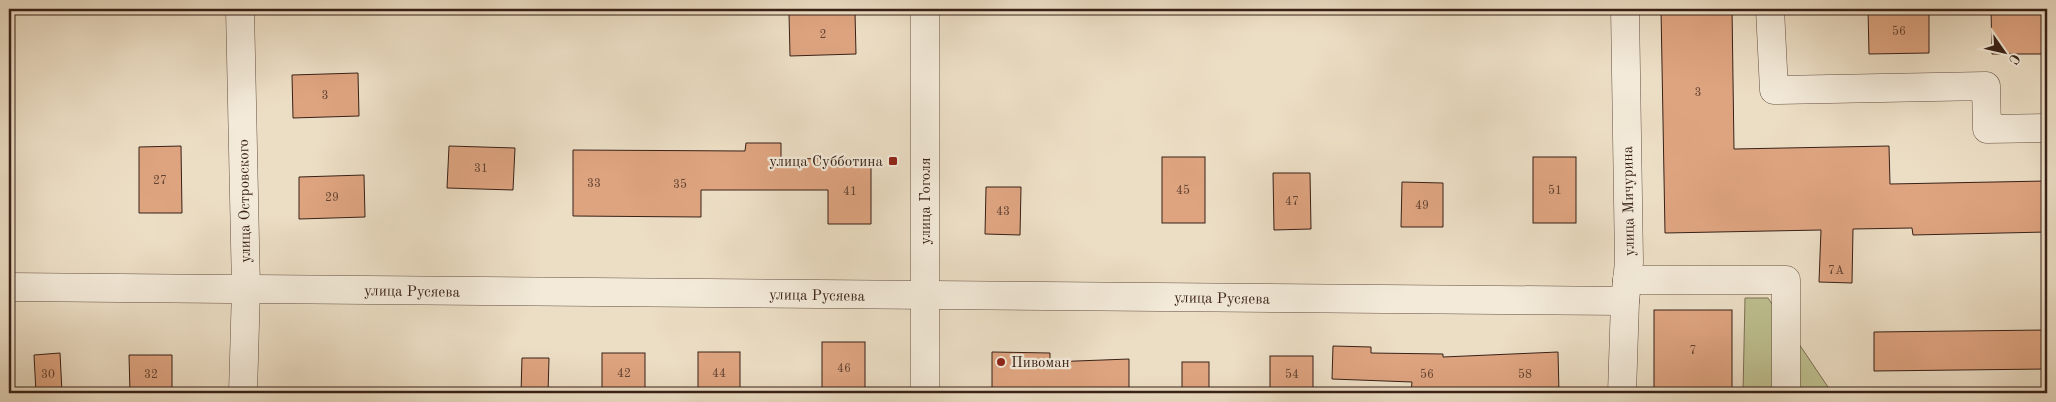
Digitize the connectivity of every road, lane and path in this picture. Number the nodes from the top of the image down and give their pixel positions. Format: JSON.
{"nodes":[{"id":1,"x":240,"y":9,"type":"edge"},
{"id":2,"x":925,"y":9,"type":"edge"},
{"id":3,"x":1625,"y":9,"type":"edge"},
{"id":4,"x":1770,"y":9,"type":"edge"},
{"id":5,"x":2047,"y":128,"type":"edge"},
{"id":6,"x":9,"y":287,"type":"edge"},
{"id":7,"x":246,"y":290,"type":"junction"},
{"id":8,"x":1626,"y":291,"type":"junction"},
{"id":9,"x":925,"y":296,"type":"junction"},
{"id":10,"x":243,"y":393,"type":"edge"},
{"id":11,"x":925,"y":393,"type":"edge"},
{"id":12,"x":1622,"y":393,"type":"edge"},
{"id":13,"x":1786,"y":393,"type":"edge"}],
"edges":[{"from":1,"to":7,"type":"street","name":"улица Островского"},
{"from":2,"to":9,"type":"street","name":"улица Гоголя"},
{"from":3,"to":8,"type":"street","name":"улица Мичурина"},
{"from":4,"to":5,"type":"street"},
{"from":6,"to":7,"type":"street","name":"улица Русяева"},
{"from":7,"to":9,"type":"street","name":"улица Русяева"},
{"from":7,"to":10,"type":"street","name":"улица Островского"},
{"from":8,"to":9,"type":"street","name":"улица Русяева"},
{"from":8,"to":12,"type":"street","name":"улица Мичурина"},
{"from":8,"to":13,"type":"street","name":"улица Русяева"},
{"from":9,"to":11,"type":"street","name":"улица Гоголя"}]}
